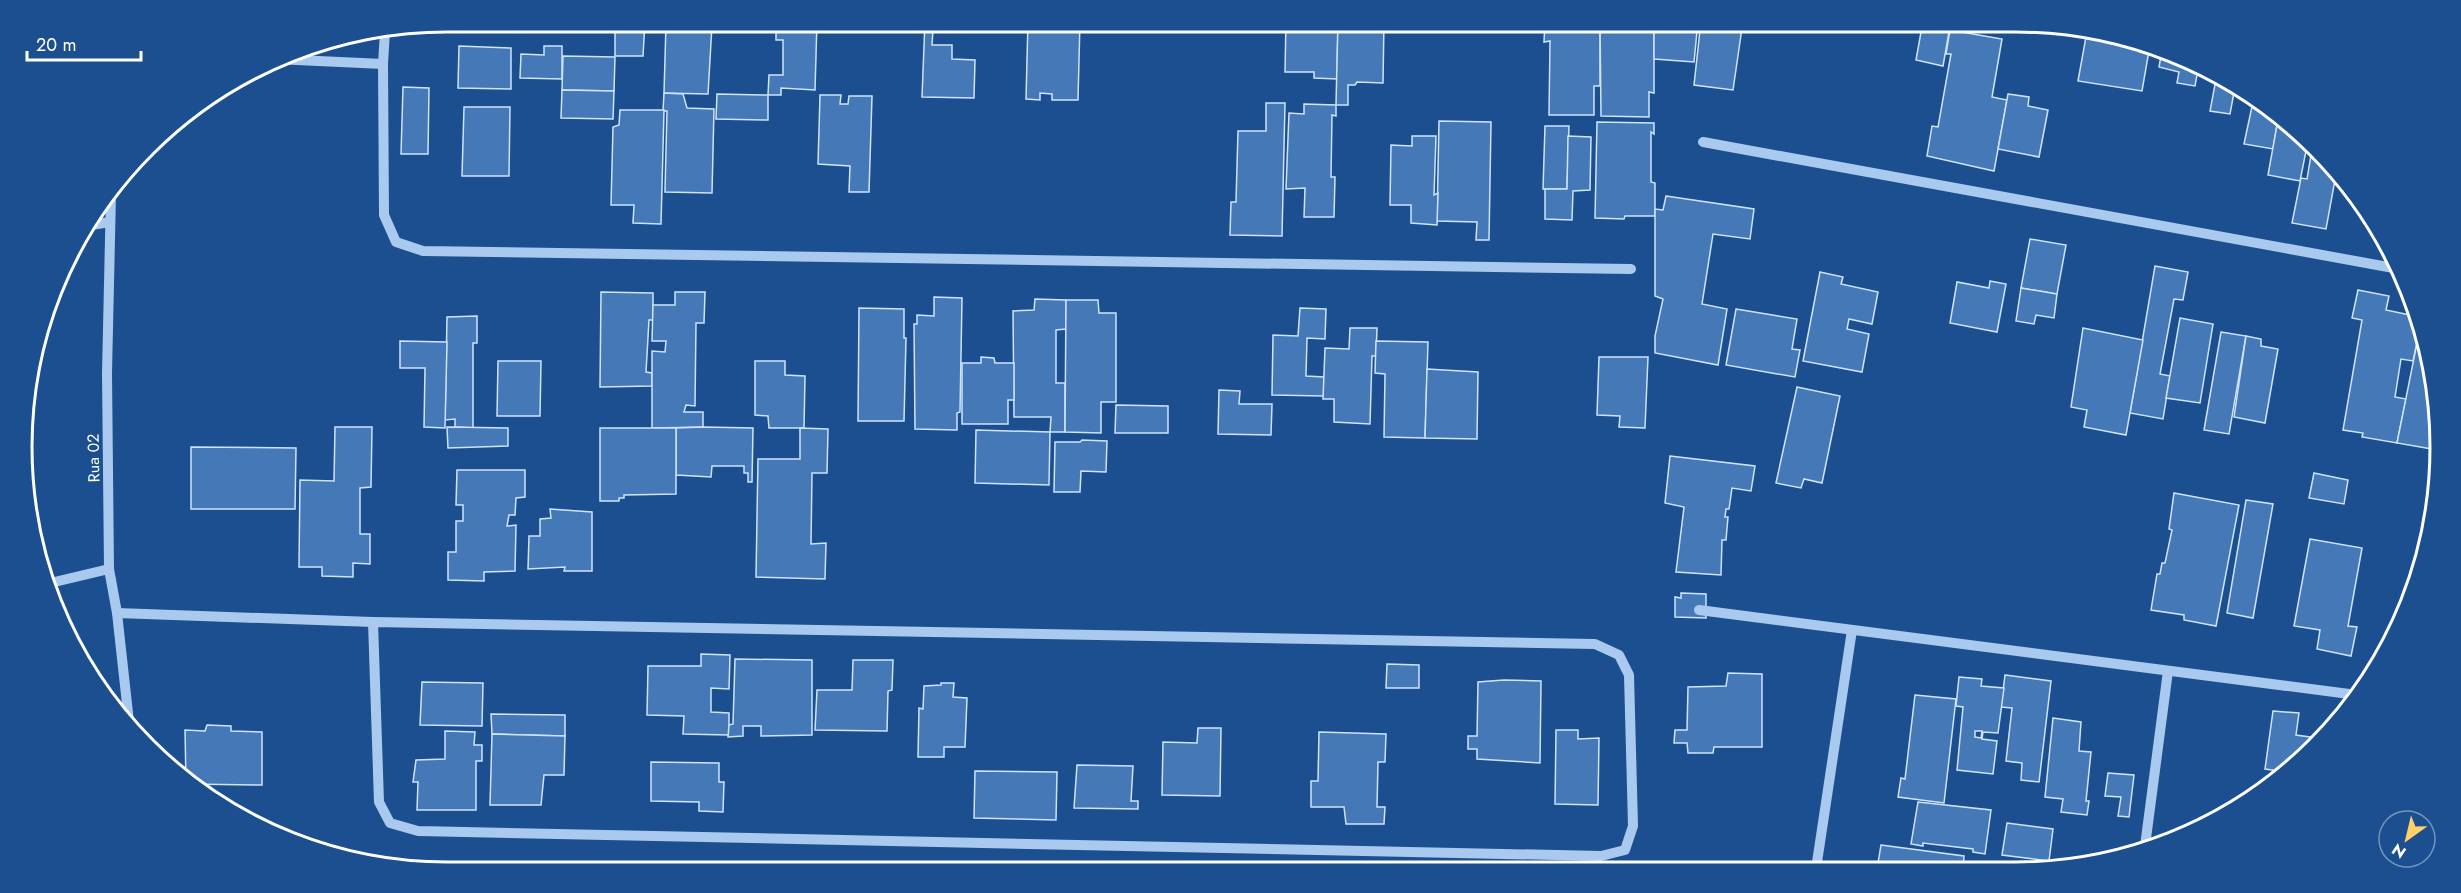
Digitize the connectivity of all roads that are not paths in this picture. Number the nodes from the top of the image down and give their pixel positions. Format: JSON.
{"nodes":[{"id":1,"x":385,"y":36,"type":"edge"},
{"id":2,"x":296,"y":60,"type":"edge"},
{"id":3,"x":383,"y":64,"type":"junction"},
{"id":4,"x":1703,"y":142,"type":"dead end"},
{"id":5,"x":111,"y":203,"type":"edge"},
{"id":6,"x":110,"y":222,"type":"junction"},
{"id":7,"x":96,"y":224,"type":"edge"},
{"id":8,"x":2389,"y":267,"type":"edge"},
{"id":9,"x":1631,"y":269,"type":"dead end"},
{"id":10,"x":109,"y":569,"type":"junction"},
{"id":11,"x":55,"y":582,"type":"edge"},
{"id":12,"x":1699,"y":610,"type":"dead end"},
{"id":13,"x":117,"y":613,"type":"junction"},
{"id":14,"x":373,"y":622,"type":"junction"},
{"id":15,"x":1852,"y":630,"type":"junction"},
{"id":16,"x":2168,"y":671,"type":"junction"},
{"id":17,"x":2348,"y":694,"type":"edge"},
{"id":18,"x":128,"y":713,"type":"edge"},
{"id":19,"x":2146,"y":840,"type":"edge"},
{"id":20,"x":1817,"y":862,"type":"edge"}],
"edges":[{"from":1,"to":3,"type":"street"},
{"from":2,"to":3,"type":"street"},
{"from":3,"to":9,"type":"street"},
{"from":4,"to":8,"type":"street"},
{"from":5,"to":6,"type":"street","name":"Rua 02"},
{"from":6,"to":7,"type":"street"},
{"from":6,"to":10,"type":"street","name":"Rua 02"},
{"from":10,"to":11,"type":"street"},
{"from":10,"to":13,"type":"street","name":"Rua 02"},
{"from":12,"to":15,"type":"street"},
{"from":13,"to":14,"type":"street"},
{"from":13,"to":18,"type":"street","name":"Rua 02"},
{"from":14,"to":14,"type":"street"},
{"from":15,"to":16,"type":"street"},
{"from":15,"to":20,"type":"street"},
{"from":16,"to":17,"type":"street"},
{"from":16,"to":19,"type":"street"}]}
